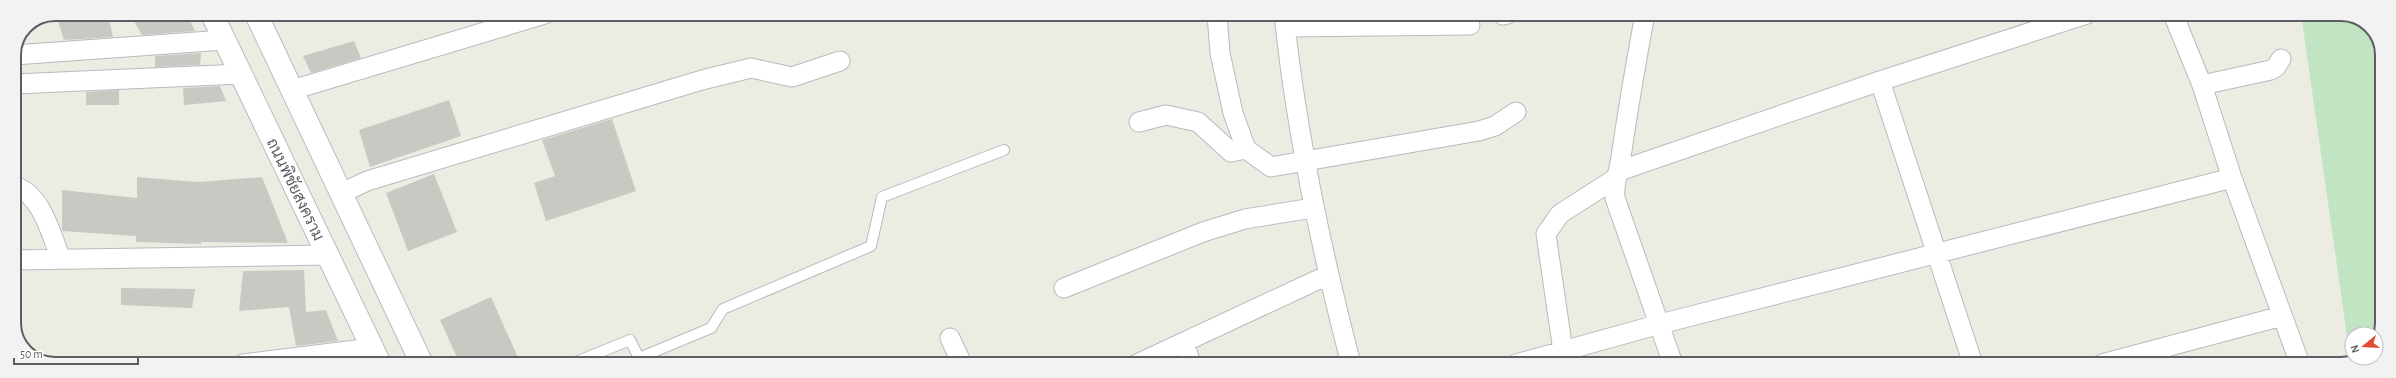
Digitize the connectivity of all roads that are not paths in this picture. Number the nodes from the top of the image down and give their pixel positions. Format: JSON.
{"nodes":[{"id":1,"x":215,"y":21,"type":"edge"},
{"id":2,"x":259,"y":21,"type":"edge"},
{"id":3,"x":522,"y":21,"type":"edge"},
{"id":4,"x":1218,"y":21,"type":"edge"},
{"id":5,"x":1285,"y":21,"type":"edge"},
{"id":6,"x":1322,"y":21,"type":"edge"},
{"id":7,"x":1644,"y":21,"type":"edge"},
{"id":8,"x":2065,"y":21,"type":"edge"},
{"id":9,"x":2176,"y":21,"type":"edge"},
{"id":10,"x":1470,"y":25,"type":"dead end"},
{"id":11,"x":224,"y":40,"type":"junction"},
{"id":12,"x":21,"y":54,"type":"edge"},
{"id":13,"x":2281,"y":59,"type":"dead end"},
{"id":14,"x":840,"y":61,"type":"dead end"},
{"id":15,"x":241,"y":74,"type":"junction"},
{"id":16,"x":1880,"y":81,"type":"junction"},
{"id":17,"x":21,"y":84,"type":"edge"},
{"id":18,"x":2202,"y":85,"type":"junction"},
{"id":19,"x":292,"y":90,"type":"junction"},
{"id":20,"x":1516,"y":112,"type":"dead end"},
{"id":21,"x":1139,"y":122,"type":"dead end"},
{"id":22,"x":1246,"y":149,"type":"junction"},
{"id":23,"x":1004,"y":150,"type":"dead end"},
{"id":24,"x":1305,"y":161,"type":"junction"},
{"id":25,"x":1618,"y":175,"type":"junction"},
{"id":26,"x":2232,"y":178,"type":"junction"},
{"id":27,"x":21,"y":188,"type":"edge"},
{"id":28,"x":342,"y":193,"type":"junction"},
{"id":29,"x":1313,"y":208,"type":"junction"},
{"id":30,"x":1936,"y":254,"type":"junction"},
{"id":31,"x":328,"y":255,"type":"junction"},
{"id":32,"x":61,"y":259,"type":"junction"},
{"id":33,"x":21,"y":260,"type":"edge"},
{"id":34,"x":1328,"y":275,"type":"junction"},
{"id":35,"x":1064,"y":288,"type":"dead end"},
{"id":36,"x":2282,"y":316,"type":"junction"},
{"id":37,"x":1660,"y":324,"type":"junction"},
{"id":38,"x":950,"y":338,"type":"dead end"},
{"id":39,"x":1184,"y":342,"type":"junction"},
{"id":40,"x":1563,"y":351,"type":"junction"},
{"id":41,"x":376,"y":356,"type":"edge"},
{"id":42,"x":359,"y":357,"type":"edge"},
{"id":43,"x":419,"y":357,"type":"edge"},
{"id":44,"x":588,"y":357,"type":"edge"},
{"id":45,"x":638,"y":357,"type":"edge"},
{"id":46,"x":641,"y":357,"type":"edge"},
{"id":47,"x":959,"y":357,"type":"edge"},
{"id":48,"x":1152,"y":357,"type":"edge"},
{"id":49,"x":1189,"y":357,"type":"edge"},
{"id":50,"x":1349,"y":357,"type":"edge"},
{"id":51,"x":1544,"y":357,"type":"edge"},
{"id":52,"x":1671,"y":357,"type":"edge"},
{"id":53,"x":1971,"y":357,"type":"edge"},
{"id":54,"x":2128,"y":357,"type":"edge"},
{"id":55,"x":2297,"y":357,"type":"edge"}],
"edges":[{"from":1,"to":11,"type":"main road","name":"ถนนพิชัยสงคราม"},
{"from":2,"to":19,"type":"main road"},
{"from":3,"to":19,"type":"street"},
{"from":4,"to":22,"type":"street"},
{"from":5,"to":24,"type":"street"},
{"from":6,"to":10,"type":"street"},
{"from":7,"to":25,"type":"street"},
{"from":8,"to":16,"type":"street"},
{"from":9,"to":18,"type":"street"},
{"from":11,"to":12,"type":"street"},
{"from":11,"to":15,"type":"main road","name":"ถนนพิชัยสงคราม"},
{"from":13,"to":18,"type":"street"},
{"from":14,"to":28,"type":"street"},
{"from":15,"to":17,"type":"street"},
{"from":15,"to":31,"type":"main road","name":"ถนนพิชัยสงคราม"},
{"from":16,"to":25,"type":"street"},
{"from":16,"to":30,"type":"street"},
{"from":18,"to":26,"type":"street"},
{"from":19,"to":28,"type":"main road"},
{"from":20,"to":24,"type":"street"},
{"from":21,"to":22,"type":"street"},
{"from":22,"to":24,"type":"street"},
{"from":23,"to":46,"type":"lane"},
{"from":24,"to":29,"type":"street"},
{"from":25,"to":37,"type":"street"},
{"from":25,"to":40,"type":"street"},
{"from":26,"to":30,"type":"street"},
{"from":26,"to":36,"type":"street"},
{"from":27,"to":32,"type":"street"},
{"from":28,"to":43,"type":"main road"},
{"from":29,"to":34,"type":"street"},
{"from":29,"to":35,"type":"street"},
{"from":30,"to":37,"type":"street"},
{"from":30,"to":53,"type":"street"},
{"from":31,"to":32,"type":"street"},
{"from":31,"to":41,"type":"main road","name":"ถนนพิชัยสงคราม"},
{"from":32,"to":33,"type":"street"},
{"from":34,"to":39,"type":"street"},
{"from":34,"to":50,"type":"street"},
{"from":36,"to":54,"type":"street"},
{"from":36,"to":55,"type":"street"},
{"from":37,"to":40,"type":"street"},
{"from":37,"to":52,"type":"street"},
{"from":38,"to":47,"type":"street"},
{"from":39,"to":48,"type":"street"},
{"from":39,"to":49,"type":"street"},
{"from":40,"to":51,"type":"street"},
{"from":41,"to":42,"type":"street"},
{"from":44,"to":45,"type":"lane"}]}
